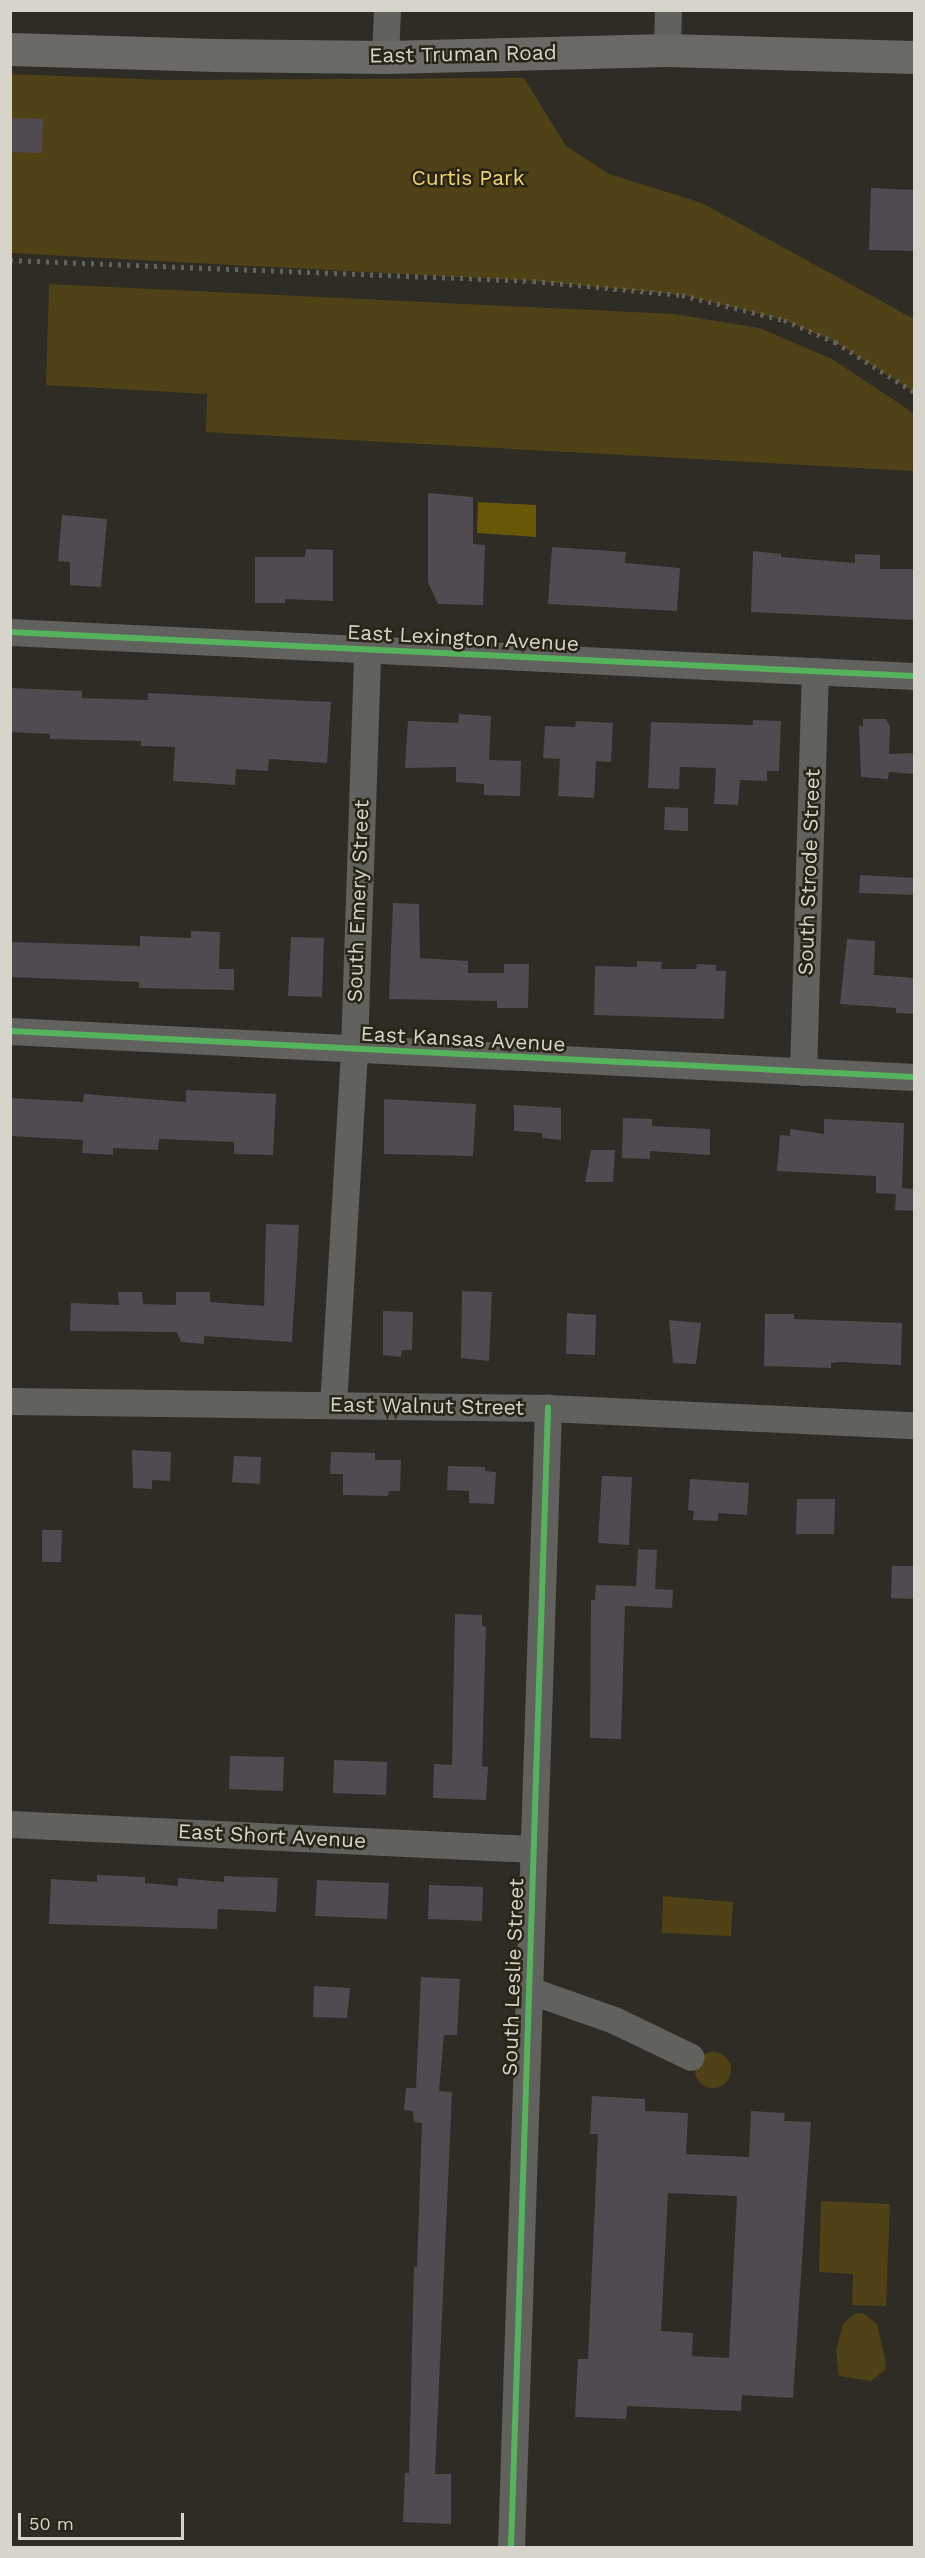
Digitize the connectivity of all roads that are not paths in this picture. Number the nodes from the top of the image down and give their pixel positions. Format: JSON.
{"nodes":[{"id":1,"x":387,"y":10,"type":"edge"},
{"id":2,"x":668,"y":10,"type":"edge"},
{"id":3,"x":10,"y":49,"type":"edge"},
{"id":4,"x":667,"y":50,"type":"junction"},
{"id":5,"x":385,"y":57,"type":"junction"},
{"id":6,"x":915,"y":57,"type":"edge"},
{"id":7,"x":10,"y":632,"type":"edge"},
{"id":8,"x":367,"y":650,"type":"junction"},
{"id":9,"x":815,"y":671,"type":"junction"},
{"id":10,"x":915,"y":676,"type":"edge"},
{"id":11,"x":10,"y":1031,"type":"edge"},
{"id":12,"x":354,"y":1050,"type":"junction"},
{"id":13,"x":803,"y":1072,"type":"junction"},
{"id":14,"x":915,"y":1077,"type":"edge"},
{"id":15,"x":10,"y":1401,"type":"edge"},
{"id":16,"x":333,"y":1405,"type":"junction"},
{"id":17,"x":548,"y":1408,"type":"junction"},
{"id":18,"x":915,"y":1425,"type":"edge"},
{"id":19,"x":10,"y":1824,"type":"edge"},
{"id":20,"x":533,"y":1849,"type":"junction"},
{"id":21,"x":530,"y":1990,"type":"junction"},
{"id":22,"x":691,"y":2057,"type":"dead end"},
{"id":23,"x":511,"y":2547,"type":"edge"}],
"edges":[{"from":1,"to":5,"type":"street"},
{"from":2,"to":4,"type":"street"},
{"from":3,"to":5,"type":"main road","name":"East Truman Road"},
{"from":4,"to":5,"type":"main road","name":"East Truman Road"},
{"from":4,"to":6,"type":"main road","name":"East Truman Road"},
{"from":7,"to":8,"type":"street","name":"East Lexington Avenue"},
{"from":8,"to":9,"type":"street","name":"East Lexington Avenue"},
{"from":8,"to":12,"type":"street","name":"South Emery Street"},
{"from":9,"to":10,"type":"street","name":"East Lexington Avenue"},
{"from":9,"to":13,"type":"street","name":"South Strode Street"},
{"from":11,"to":12,"type":"street","name":"East Kansas Avenue"},
{"from":12,"to":13,"type":"street","name":"East Kansas Avenue"},
{"from":12,"to":16,"type":"street","name":"South Emery Street"},
{"from":13,"to":14,"type":"street","name":"East Kansas Avenue"},
{"from":15,"to":16,"type":"street","name":"East Walnut Street"},
{"from":16,"to":17,"type":"street","name":"East Walnut Street"},
{"from":17,"to":18,"type":"street","name":"East Walnut Street"},
{"from":17,"to":20,"type":"street","name":"South Leslie Street"},
{"from":19,"to":20,"type":"street","name":"East Short Avenue"},
{"from":20,"to":21,"type":"street","name":"South Leslie Street"},
{"from":21,"to":22,"type":"street"},
{"from":21,"to":23,"type":"street","name":"South Leslie Street"}]}
